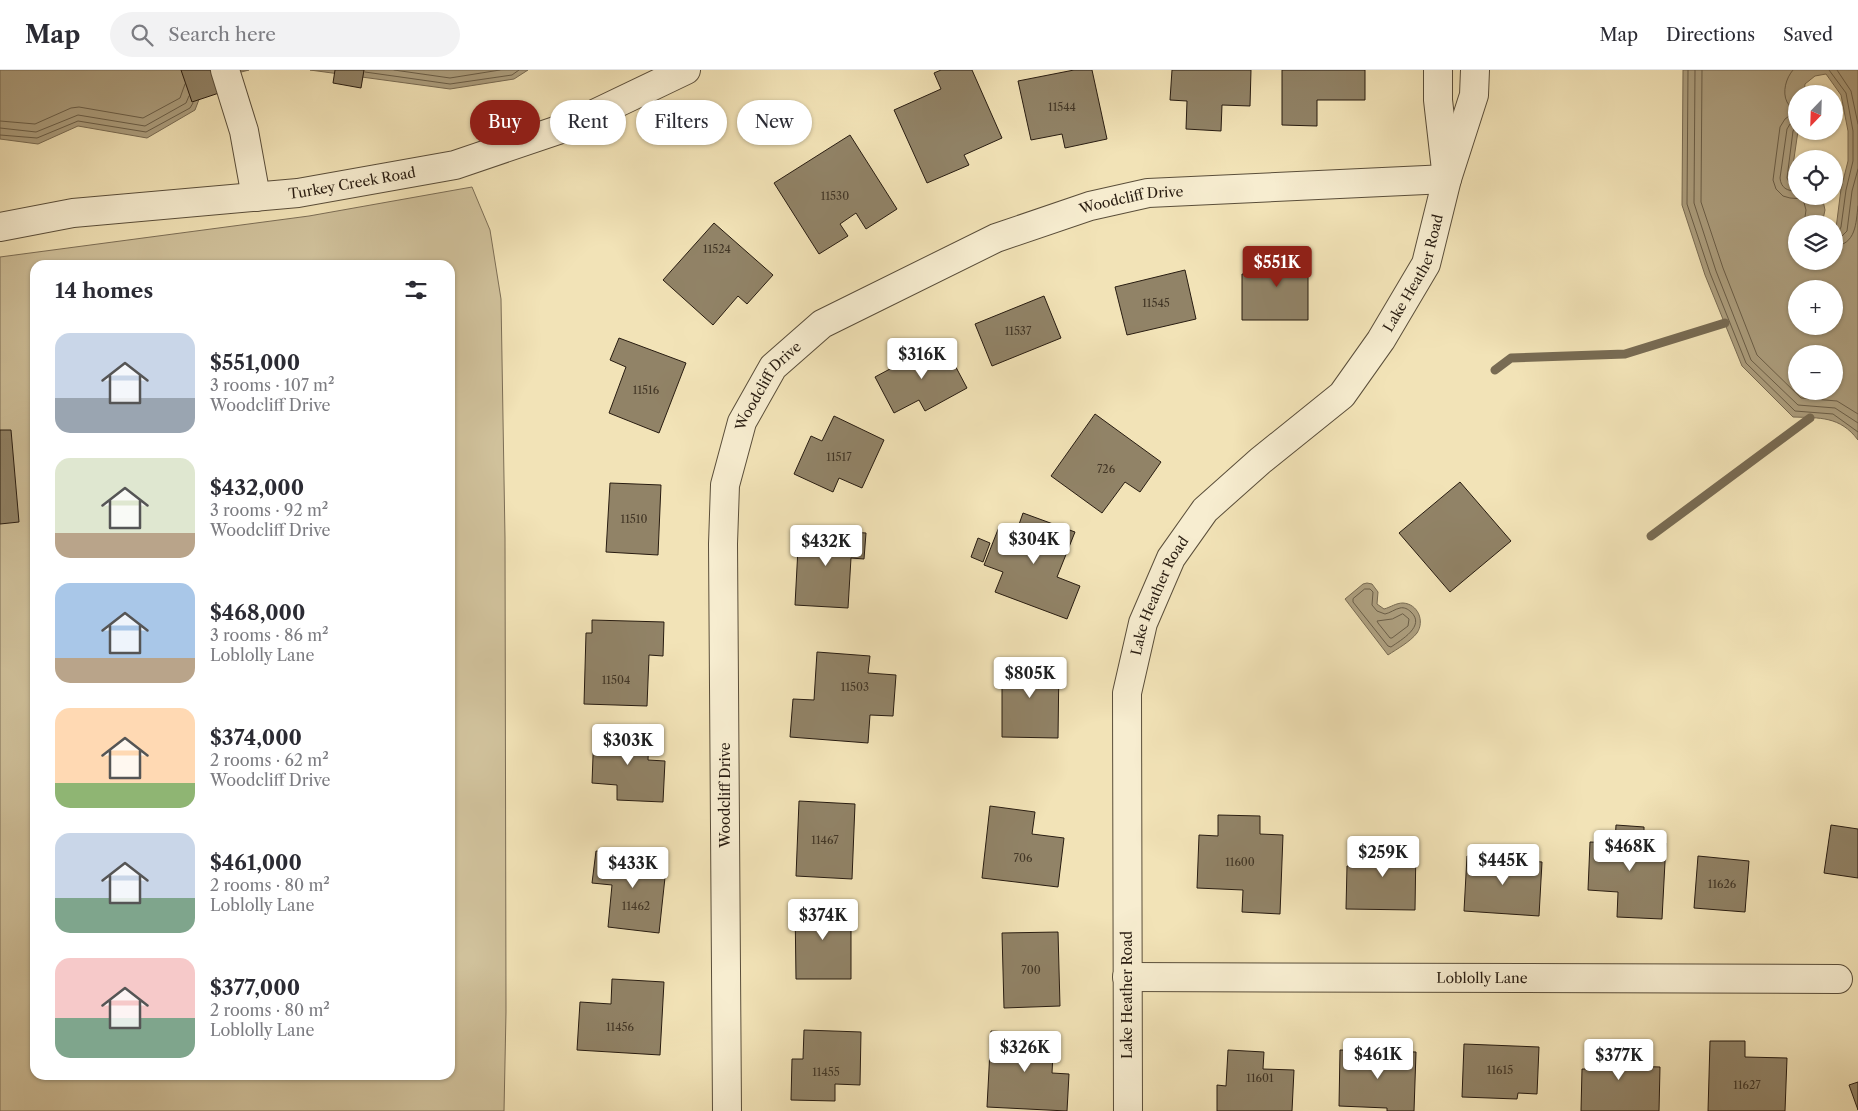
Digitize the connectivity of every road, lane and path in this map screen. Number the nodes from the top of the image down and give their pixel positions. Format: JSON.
{"nodes":[{"id":1,"x":225,"y":70,"type":"edge"},
{"id":2,"x":686,"y":70,"type":"edge"},
{"id":3,"x":1438,"y":70,"type":"edge"},
{"id":4,"x":1475,"y":70,"type":"edge"},
{"id":5,"x":1447,"y":179,"type":"junction"},
{"id":6,"x":256,"y":197,"type":"junction"},
{"id":7,"x":0,"y":227,"type":"edge"},
{"id":8,"x":1127,"y":977,"type":"junction"},
{"id":9,"x":1838,"y":978,"type":"dead end"},
{"id":10,"x":727,"y":1111,"type":"edge"},
{"id":11,"x":1128,"y":1111,"type":"edge"}],
"edges":[{"from":1,"to":6,"type":"street"},
{"from":2,"to":6,"type":"street","name":"Turkey Creek Road"},
{"from":3,"to":5,"type":"street","name":"Lake Heather Road"},
{"from":4,"to":5,"type":"street","name":"Lake Heather Road"},
{"from":5,"to":8,"type":"street","name":"Lake Heather Road"},
{"from":5,"to":10,"type":"street","name":"Woodcliff Drive"},
{"from":6,"to":7,"type":"street","name":"Turkey Creek Road"},
{"from":8,"to":9,"type":"street","name":"Loblolly Lane"},
{"from":8,"to":11,"type":"street","name":"Lake Heather Road"}]}
